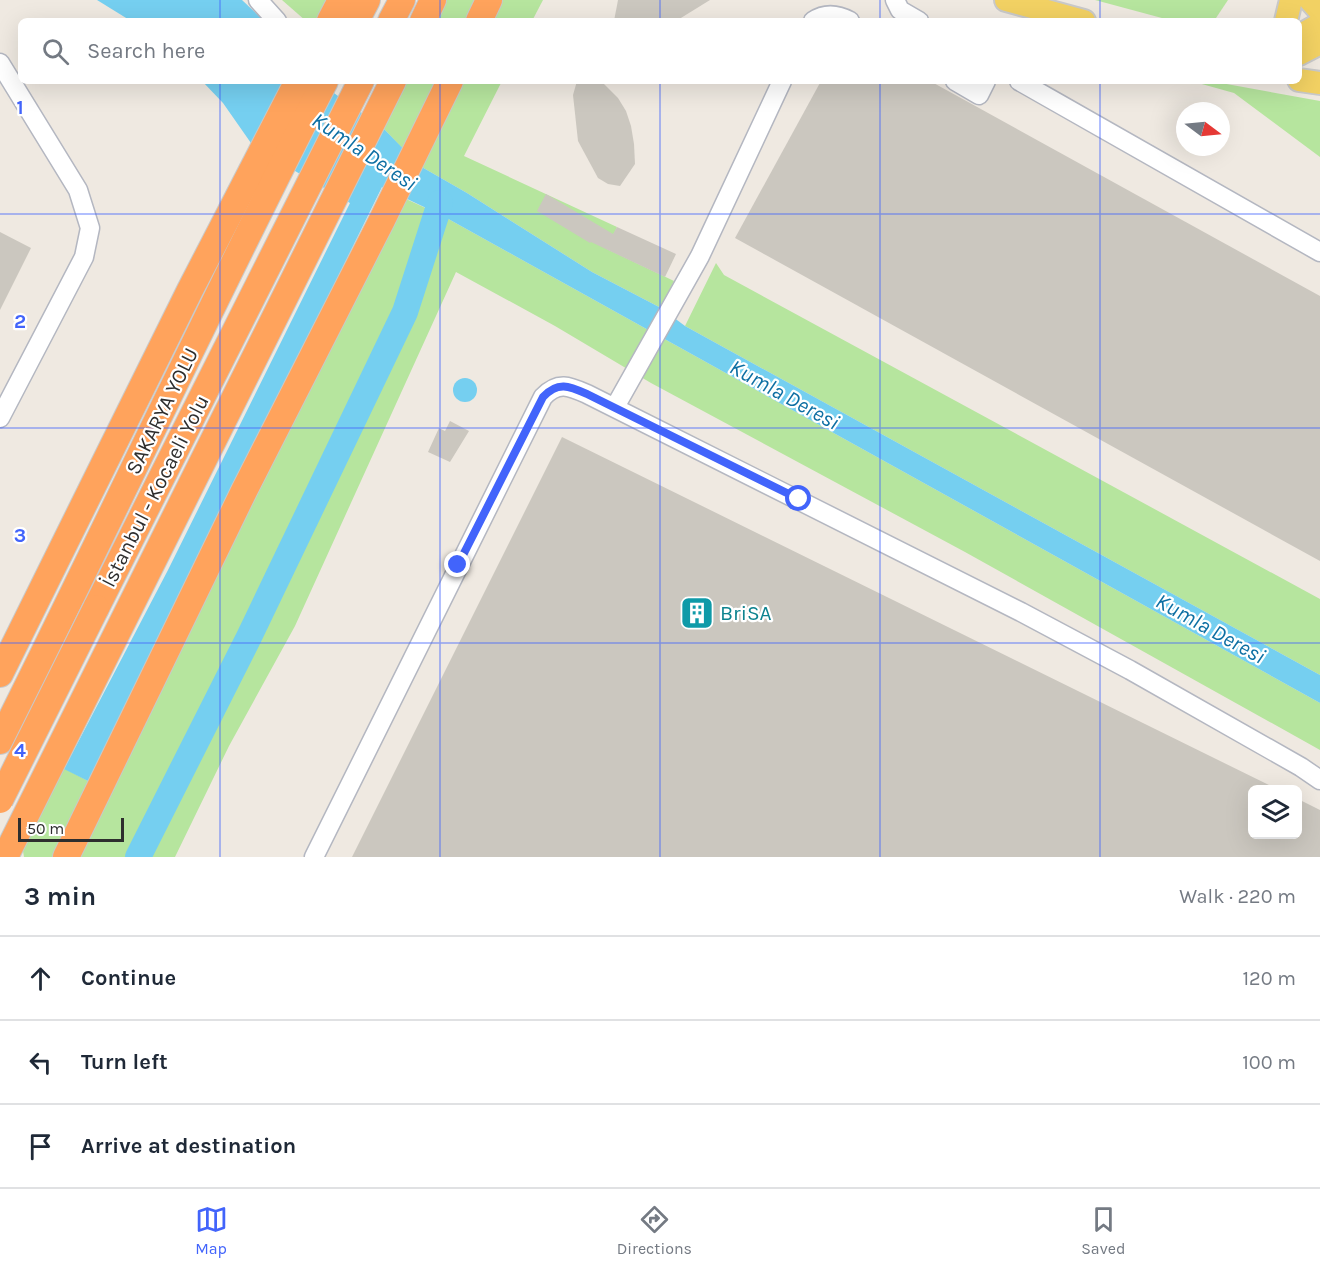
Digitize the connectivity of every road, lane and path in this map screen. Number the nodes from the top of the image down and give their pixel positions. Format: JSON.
{"nodes":[{"id":1,"x":258,"y":0,"type":"edge"},
{"id":2,"x":340,"y":0,"type":"edge"},
{"id":3,"x":367,"y":0,"type":"edge"},
{"id":4,"x":402,"y":0,"type":"edge"},
{"id":5,"x":433,"y":0,"type":"edge"},
{"id":6,"x":489,"y":0,"type":"edge"},
{"id":7,"x":895,"y":0,"type":"edge"},
{"id":8,"x":1006,"y":0,"type":"edge"},
{"id":9,"x":1291,"y":0,"type":"edge"},
{"id":10,"x":1310,"y":0,"type":"edge"},
{"id":11,"x":1320,"y":11,"type":"edge"},
{"id":12,"x":273,"y":18,"type":"edge"},
{"id":13,"x":331,"y":18,"type":"edge"},
{"id":14,"x":358,"y":18,"type":"edge"},
{"id":15,"x":393,"y":18,"type":"edge"},
{"id":16,"x":424,"y":18,"type":"edge"},
{"id":17,"x":480,"y":18,"type":"edge"},
{"id":18,"x":819,"y":18,"type":"edge"},
{"id":19,"x":842,"y":18,"type":"edge"},
{"id":20,"x":915,"y":18,"type":"edge"},
{"id":21,"x":1073,"y":18,"type":"edge"},
{"id":22,"x":1287,"y":18,"type":"edge"},
{"id":23,"x":1320,"y":24,"type":"edge"},
{"id":24,"x":1302,"y":34,"type":"edge"},
{"id":25,"x":1320,"y":43,"type":"edge"},
{"id":26,"x":1302,"y":52,"type":"edge"},
{"id":27,"x":0,"y":63,"type":"edge"},
{"id":28,"x":1302,"y":80,"type":"edge"},
{"id":29,"x":1320,"y":83,"type":"edge"},
{"id":30,"x":297,"y":84,"type":"edge"},
{"id":31,"x":323,"y":84,"type":"edge"},
{"id":32,"x":391,"y":84,"type":"edge"},
{"id":33,"x":449,"y":84,"type":"edge"},
{"id":34,"x":781,"y":84,"type":"edge"},
{"id":35,"x":960,"y":84,"type":"edge"},
{"id":36,"x":984,"y":84,"type":"edge"},
{"id":37,"x":1024,"y":84,"type":"edge"},
{"id":38,"x":356,"y":90,"type":"edge"},
{"id":39,"x":271,"y":160,"type":"junction"},
{"id":40,"x":270,"y":188,"type":"junction"},
{"id":41,"x":289,"y":224,"type":"junction"},
{"id":42,"x":1320,"y":252,"type":"edge"},
{"id":43,"x":140,"y":393,"type":"junction"},
{"id":44,"x":615,"y":407,"type":"junction"},
{"id":45,"x":0,"y":418,"type":"edge"},
{"id":46,"x":221,"y":422,"type":"junction"},
{"id":47,"x":0,"y":674,"type":"edge"},
{"id":48,"x":0,"y":741,"type":"edge"},
{"id":49,"x":1320,"y":780,"type":"edge"},
{"id":50,"x":36,"y":796,"type":"junction"},
{"id":51,"x":0,"y":799,"type":"edge"},
{"id":52,"x":5,"y":852,"type":"edge"},
{"id":53,"x":66,"y":857,"type":"edge"},
{"id":54,"x":314,"y":857,"type":"edge"}],
"edges":[{"from":1,"to":12,"type":"street"},
{"from":2,"to":13,"type":"highway"},
{"from":3,"to":14,"type":"highway"},
{"from":4,"to":15,"type":"highway"},
{"from":5,"to":16,"type":"highway"},
{"from":6,"to":17,"type":"highway"},
{"from":7,"to":20,"type":"street"},
{"from":8,"to":21,"type":"main road"},
{"from":9,"to":22,"type":"main road"},
{"from":10,"to":11,"type":"main road"},
{"from":18,"to":19,"type":"street"},
{"from":23,"to":24,"type":"main road"},
{"from":25,"to":26,"type":"main road"},
{"from":27,"to":45,"type":"street"},
{"from":28,"to":29,"type":"main road"},
{"from":30,"to":39,"type":"highway"},
{"from":31,"to":39,"type":"highway","name":"SAKARYA YOLU"},
{"from":32,"to":46,"type":"highway"},
{"from":33,"to":53,"type":"highway"},
{"from":34,"to":44,"type":"street"},
{"from":35,"to":36,"type":"street"},
{"from":37,"to":42,"type":"street"},
{"from":38,"to":41,"type":"highway","name":"İstanbul - Kocaeli Yolu"},
{"from":39,"to":40,"type":"highway","name":"SAKARYA YOLU"},
{"from":39,"to":43,"type":"highway"},
{"from":40,"to":43,"type":"highway"},
{"from":40,"to":48,"type":"highway","name":"SAKARYA YOLU"},
{"from":41,"to":46,"type":"highway"},
{"from":41,"to":51,"type":"highway","name":"İstanbul - Kocaeli Yolu","bridge":true},
{"from":43,"to":47,"type":"highway"},
{"from":44,"to":49,"type":"street"},
{"from":44,"to":54,"type":"street"},
{"from":46,"to":50,"type":"highway"},
{"from":50,"to":51,"type":"highway"},
{"from":50,"to":52,"type":"highway"}]}
